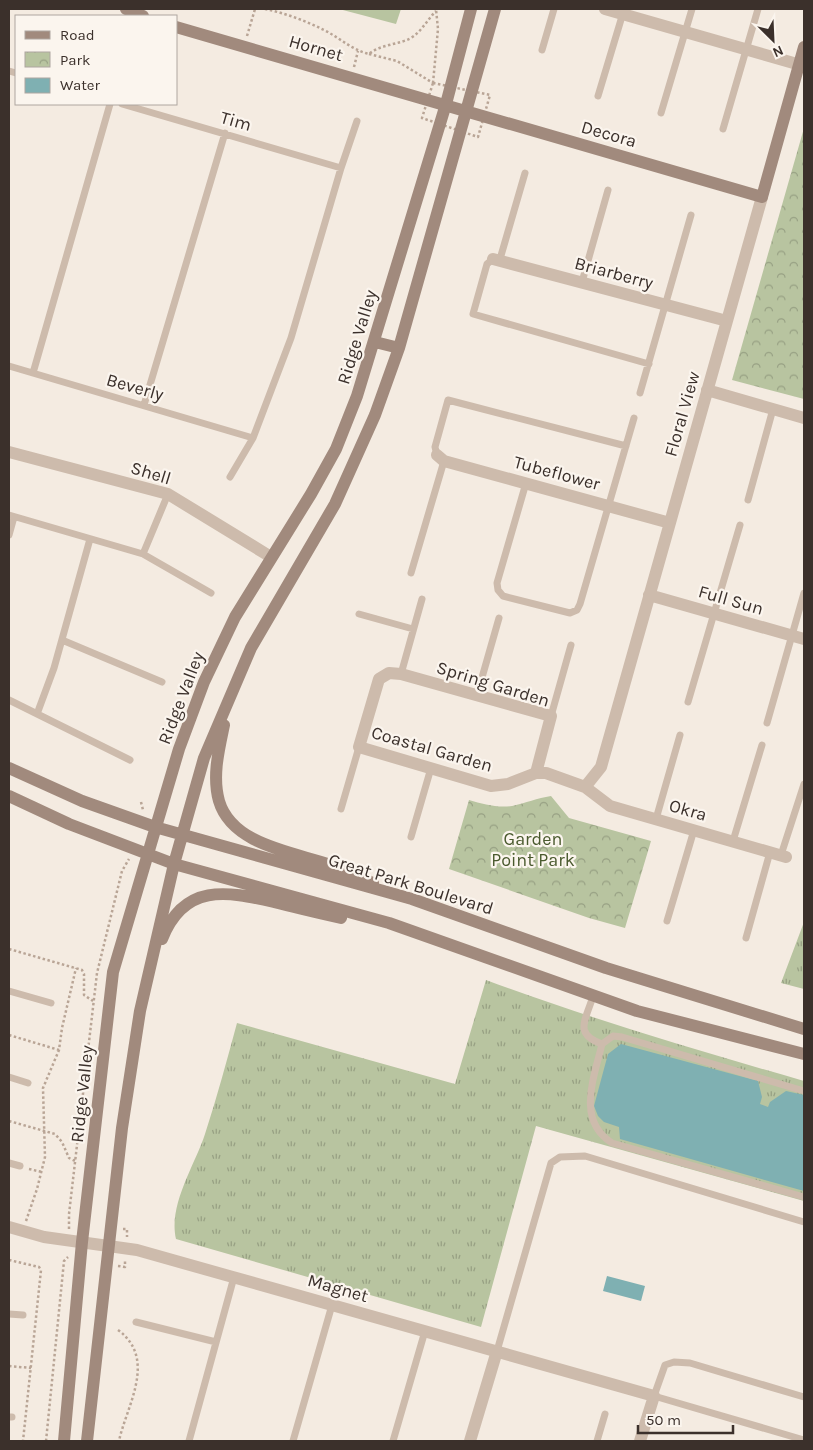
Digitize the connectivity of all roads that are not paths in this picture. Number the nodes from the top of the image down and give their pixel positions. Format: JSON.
{"nodes":[{"id":1,"x":126,"y":9,"type":"edge"},
{"id":2,"x":471,"y":9,"type":"edge"},
{"id":3,"x":495,"y":9,"type":"edge"},
{"id":4,"x":554,"y":9,"type":"edge"},
{"id":5,"x":605,"y":9,"type":"edge"},
{"id":6,"x":692,"y":9,"type":"edge"},
{"id":7,"x":758,"y":9,"type":"edge"},
{"id":8,"x":624,"y":11,"type":"edge"},
{"id":9,"x":141,"y":15,"type":"edge"},
{"id":10,"x":178,"y":28,"type":"edge"},
{"id":11,"x":685,"y":32,"type":"junction"},
{"id":12,"x":804,"y":47,"type":"edge"},
{"id":13,"x":745,"y":49,"type":"junction"},
{"id":14,"x":542,"y":50,"type":"dead end"},
{"id":15,"x":802,"y":65,"type":"edge"},
{"id":16,"x":598,"y":96,"type":"dead end"},
{"id":17,"x":446,"y":104,"type":"junction"},
{"id":18,"x":110,"y":105,"type":"edge"},
{"id":19,"x":126,"y":105,"type":"edge"},
{"id":20,"x":466,"y":110,"type":"junction"},
{"id":21,"x":661,"y":113,"type":"dead end"},
{"id":22,"x":357,"y":121,"type":"dead end"},
{"id":23,"x":723,"y":129,"type":"dead end"},
{"id":24,"x":225,"y":133,"type":"junction"},
{"id":25,"x":341,"y":168,"type":"junction"},
{"id":26,"x":525,"y":172,"type":"dead end"},
{"id":27,"x":608,"y":190,"type":"dead end"},
{"id":28,"x":762,"y":197,"type":"junction"},
{"id":29,"x":691,"y":215,"type":"dead end"},
{"id":30,"x":497,"y":259,"type":"junction"},
{"id":31,"x":582,"y":282,"type":"junction"},
{"id":32,"x":666,"y":305,"type":"junction"},
{"id":33,"x":727,"y":321,"type":"junction"},
{"id":34,"x":376,"y":342,"type":"junction"},
{"id":35,"x":399,"y":348,"type":"junction"},
{"id":36,"x":649,"y":364,"type":"junction"},
{"id":37,"x":9,"y":366,"type":"edge"},
{"id":38,"x":33,"y":373,"type":"junction"},
{"id":39,"x":707,"y":390,"type":"junction"},
{"id":40,"x":640,"y":393,"type":"dead end"},
{"id":41,"x":144,"y":405,"type":"junction"},
{"id":42,"x":773,"y":409,"type":"junction"},
{"id":43,"x":634,"y":418,"type":"dead end"},
{"id":44,"x":804,"y":418,"type":"edge"},
{"id":45,"x":254,"y":438,"type":"junction"},
{"id":46,"x":626,"y":446,"type":"junction"},
{"id":47,"x":9,"y":452,"type":"edge"},
{"id":48,"x":440,"y":458,"type":"junction"},
{"id":49,"x":230,"y":477,"type":"dead end"},
{"id":50,"x":526,"y":483,"type":"junction"},
{"id":51,"x":168,"y":494,"type":"junction"},
{"id":52,"x":748,"y":500,"type":"dead end"},
{"id":53,"x":609,"y":505,"type":"junction"},
{"id":54,"x":11,"y":516,"type":"edge"},
{"id":55,"x":670,"y":523,"type":"junction"},
{"id":56,"x":740,"y":526,"type":"dead end"},
{"id":57,"x":9,"y":535,"type":"edge"},
{"id":58,"x":90,"y":539,"type":"junction"},
{"id":59,"x":143,"y":554,"type":"junction"},
{"id":60,"x":271,"y":557,"type":"junction"},
{"id":61,"x":411,"y":573,"type":"dead end"},
{"id":62,"x":211,"y":593,"type":"dead end"},
{"id":63,"x":804,"y":593,"type":"edge"},
{"id":64,"x":649,"y":595,"type":"junction"},
{"id":65,"x":422,"y":599,"type":"dead end"},
{"id":66,"x":359,"y":614,"type":"dead end"},
{"id":67,"x":714,"y":614,"type":"junction"},
{"id":68,"x":498,"y":618,"type":"dead end"},
{"id":69,"x":413,"y":629,"type":"junction"},
{"id":70,"x":798,"y":638,"type":"edge"},
{"id":71,"x":62,"y":640,"type":"junction"},
{"id":72,"x":572,"y":645,"type":"dead end"},
{"id":73,"x":401,"y":674,"type":"junction"},
{"id":74,"x":162,"y":682,"type":"dead end"},
{"id":75,"x":229,"y":696,"type":"junction"},
{"id":76,"x":477,"y":696,"type":"junction"},
{"id":77,"x":9,"y":700,"type":"edge"},
{"id":78,"x":688,"y":702,"type":"dead end"},
{"id":79,"x":37,"y":714,"type":"junction"},
{"id":80,"x":551,"y":716,"type":"junction"},
{"id":81,"x":767,"y":722,"type":"dead end"},
{"id":82,"x":680,"y":735,"type":"dead end"},
{"id":83,"x":762,"y":745,"type":"dead end"},
{"id":84,"x":359,"y":747,"type":"junction"},
{"id":85,"x":130,"y":760,"type":"dead end"},
{"id":86,"x":9,"y":768,"type":"edge"},
{"id":87,"x":431,"y":768,"type":"junction"},
{"id":88,"x":536,"y":772,"type":"junction"},
{"id":89,"x":804,"y":784,"type":"edge"},
{"id":90,"x":585,"y":787,"type":"junction"},
{"id":91,"x":9,"y":796,"type":"edge"},
{"id":92,"x":341,"y":809,"type":"dead end"},
{"id":93,"x":656,"y":819,"type":"junction"},
{"id":94,"x":155,"y":828,"type":"junction"},
{"id":95,"x":694,"y":830,"type":"junction"},
{"id":96,"x":183,"y":835,"type":"junction"},
{"id":97,"x":411,"y":837,"type":"dead end"},
{"id":98,"x":733,"y":841,"type":"junction"},
{"id":99,"x":147,"y":853,"type":"junction"},
{"id":100,"x":779,"y":855,"type":"junction"},
{"id":101,"x":174,"y":864,"type":"junction"},
{"id":102,"x":412,"y":899,"type":"junction"},
{"id":103,"x":667,"y":921,"type":"dead end"},
{"id":104,"x":746,"y":938,"type":"dead end"},
{"id":105,"x":442,"y":942,"type":"junction"},
{"id":106,"x":147,"y":979,"type":"junction"},
{"id":107,"x":9,"y":991,"type":"edge"},
{"id":108,"x":593,"y":996,"type":"junction"},
{"id":109,"x":51,"y":1003,"type":"dead end"},
{"id":110,"x":804,"y":1029,"type":"edge"},
{"id":111,"x":602,"y":1044,"type":"junction"},
{"id":112,"x":804,"y":1054,"type":"edge"},
{"id":113,"x":9,"y":1078,"type":"edge"},
{"id":114,"x":28,"y":1083,"type":"dead end"},
{"id":115,"x":804,"y":1091,"type":"edge"},
{"id":116,"x":9,"y":1163,"type":"edge"},
{"id":117,"x":20,"y":1166,"type":"road end"},
{"id":118,"x":804,"y":1197,"type":"edge"},
{"id":119,"x":804,"y":1222,"type":"edge"},
{"id":120,"x":9,"y":1227,"type":"edge"},
{"id":121,"x":82,"y":1242,"type":"junction"},
{"id":122,"x":109,"y":1246,"type":"junction"},
{"id":123,"x":234,"y":1277,"type":"junction"},
{"id":124,"x":332,"y":1305,"type":"junction"},
{"id":125,"x":9,"y":1314,"type":"edge"},
{"id":126,"x":24,"y":1315,"type":"dead end"},
{"id":127,"x":136,"y":1322,"type":"dead end"},
{"id":128,"x":425,"y":1331,"type":"junction"},
{"id":129,"x":216,"y":1342,"type":"junction"},
{"id":130,"x":496,"y":1351,"type":"junction"},
{"id":131,"x":654,"y":1396,"type":"junction"},
{"id":132,"x":804,"y":1397,"type":"edge"},
{"id":133,"x":605,"y":1414,"type":"dead end"},
{"id":134,"x":804,"y":1440,"type":"edge"},
{"id":135,"x":64,"y":1441,"type":"edge"},
{"id":136,"x":88,"y":1441,"type":"edge"},
{"id":137,"x":189,"y":1441,"type":"edge"},
{"id":138,"x":293,"y":1441,"type":"edge"},
{"id":139,"x":393,"y":1441,"type":"edge"},
{"id":140,"x":470,"y":1441,"type":"edge"},
{"id":141,"x":597,"y":1441,"type":"edge"},
{"id":142,"x":640,"y":1441,"type":"edge"}],
"edges":[{"from":1,"to":9,"type":"main road"},
{"from":2,"to":17,"type":"main road","name":"Ridge Valley"},
{"from":3,"to":20,"type":"main road"},
{"from":4,"to":14,"type":"lane"},
{"from":5,"to":8,"type":"street"},
{"from":6,"to":11,"type":"lane"},
{"from":7,"to":13,"type":"lane"},
{"from":8,"to":11,"type":"street"},
{"from":8,"to":16,"type":"lane"},
{"from":10,"to":17,"type":"main road","name":"Hornet"},
{"from":11,"to":13,"type":"street"},
{"from":11,"to":21,"type":"lane"},
{"from":12,"to":15,"type":"main road","name":"Floral View"},
{"from":13,"to":15,"type":"street"},
{"from":13,"to":23,"type":"lane"},
{"from":15,"to":28,"type":"main road","name":"Floral View"},
{"from":17,"to":20,"type":"main road","name":"Decora"},
{"from":17,"to":34,"type":"main road","name":"Ridge Valley"},
{"from":18,"to":38,"type":"lane"},
{"from":19,"to":24,"type":"lane","name":"Tim"},
{"from":20,"to":28,"type":"main road","name":"Decora"},
{"from":20,"to":35,"type":"main road"},
{"from":22,"to":25,"type":"lane"},
{"from":24,"to":25,"type":"lane","name":"Tim"},
{"from":24,"to":41,"type":"lane"},
{"from":25,"to":45,"type":"lane"},
{"from":26,"to":30,"type":"lane"},
{"from":27,"to":31,"type":"lane"},
{"from":28,"to":33,"type":"street","name":"Floral View"},
{"from":29,"to":32,"type":"lane"},
{"from":30,"to":31,"type":"street","name":"Briarberry"},
{"from":30,"to":36,"type":"lane"},
{"from":31,"to":32,"type":"street","name":"Briarberry"},
{"from":32,"to":33,"type":"street","name":"Briarberry"},
{"from":32,"to":36,"type":"lane"},
{"from":33,"to":39,"type":"street","name":"Floral View"},
{"from":34,"to":35,"type":"main road"},
{"from":34,"to":60,"type":"main road","name":"Ridge Valley"},
{"from":35,"to":75,"type":"main road"},
{"from":36,"to":40,"type":"lane"},
{"from":37,"to":38,"type":"lane","name":"Beverly"},
{"from":38,"to":41,"type":"lane","name":"Beverly"},
{"from":39,"to":42,"type":"street"},
{"from":39,"to":55,"type":"street","name":"Floral View"},
{"from":41,"to":45,"type":"lane","name":"Beverly"},
{"from":42,"to":44,"type":"street"},
{"from":42,"to":52,"type":"lane"},
{"from":43,"to":46,"type":"lane"},
{"from":45,"to":49,"type":"lane"},
{"from":46,"to":48,"type":"lane"},
{"from":46,"to":53,"type":"lane"},
{"from":47,"to":51,"type":"street","name":"Shell"},
{"from":48,"to":50,"type":"street","name":"Tubeflower"},
{"from":48,"to":61,"type":"lane"},
{"from":50,"to":53,"type":"street","name":"Tubeflower"},
{"from":50,"to":53,"type":"lane"},
{"from":51,"to":59,"type":"lane"},
{"from":51,"to":60,"type":"street","name":"Shell"},
{"from":53,"to":55,"type":"street","name":"Tubeflower"},
{"from":54,"to":57,"type":"lane"},
{"from":54,"to":58,"type":"lane"},
{"from":55,"to":64,"type":"street","name":"Floral View"},
{"from":56,"to":67,"type":"lane"},
{"from":58,"to":59,"type":"lane"},
{"from":58,"to":71,"type":"lane"},
{"from":59,"to":62,"type":"lane"},
{"from":60,"to":94,"type":"main road","name":"Ridge Valley"},
{"from":63,"to":70,"type":"lane"},
{"from":64,"to":67,"type":"street","name":"Full Sun"},
{"from":64,"to":90,"type":"street","name":"Floral View"},
{"from":65,"to":69,"type":"lane"},
{"from":66,"to":69,"type":"lane"},
{"from":67,"to":70,"type":"street","name":"Full Sun"},
{"from":67,"to":78,"type":"lane"},
{"from":68,"to":76,"type":"lane"},
{"from":69,"to":73,"type":"lane"},
{"from":70,"to":81,"type":"lane"},
{"from":71,"to":74,"type":"lane"},
{"from":71,"to":79,"type":"lane"},
{"from":72,"to":80,"type":"lane"},
{"from":73,"to":76,"type":"street","name":"Spring Garden"},
{"from":73,"to":84,"type":"street","name":"Coastal Garden"},
{"from":75,"to":96,"type":"main road"},
{"from":75,"to":102,"type":"main road"},
{"from":76,"to":80,"type":"street","name":"Spring Garden"},
{"from":77,"to":79,"type":"lane"},
{"from":79,"to":85,"type":"lane"},
{"from":80,"to":88,"type":"street","name":"Spring Garden"},
{"from":82,"to":93,"type":"lane"},
{"from":83,"to":98,"type":"lane"},
{"from":84,"to":87,"type":"street","name":"Coastal Garden"},
{"from":84,"to":92,"type":"lane"},
{"from":86,"to":94,"type":"main road","name":"Great Park Boulevard"},
{"from":87,"to":88,"type":"street","name":"Coastal Garden"},
{"from":87,"to":97,"type":"lane"},
{"from":88,"to":90,"type":"street"},
{"from":89,"to":100,"type":"lane"},
{"from":90,"to":93,"type":"street","name":"Okra"},
{"from":91,"to":99,"type":"main road"},
{"from":93,"to":95,"type":"street","name":"Okra"},
{"from":94,"to":96,"type":"main road","name":"Great Park Boulevard"},
{"from":94,"to":99,"type":"main road","name":"Ridge Valley"},
{"from":95,"to":98,"type":"street","name":"Okra"},
{"from":95,"to":103,"type":"lane"},
{"from":96,"to":101,"type":"main road"},
{"from":96,"to":102,"type":"main road","name":"Great Park Boulevard"},
{"from":98,"to":100,"type":"street","name":"Okra"},
{"from":99,"to":101,"type":"main road"},
{"from":99,"to":121,"type":"main road","name":"Ridge Valley"},
{"from":100,"to":104,"type":"lane"},
{"from":101,"to":105,"type":"main road"},
{"from":101,"to":106,"type":"main road"},
{"from":102,"to":110,"type":"main road","name":"Great Park Boulevard"},
{"from":105,"to":106,"type":"main road"},
{"from":105,"to":108,"type":"main road"},
{"from":106,"to":122,"type":"main road"},
{"from":107,"to":109,"type":"lane"},
{"from":108,"to":111,"type":"lane"},
{"from":108,"to":112,"type":"main road"},
{"from":111,"to":115,"type":"lane"},
{"from":111,"to":118,"type":"lane"},
{"from":113,"to":114,"type":"lane"},
{"from":116,"to":117,"type":"lane"},
{"from":119,"to":130,"type":"lane"},
{"from":120,"to":121,"type":"street","name":"Magnet"},
{"from":121,"to":122,"type":"street","name":"Magnet"},
{"from":121,"to":135,"type":"main road","name":"Ridge Valley"},
{"from":122,"to":123,"type":"street","name":"Magnet"},
{"from":122,"to":136,"type":"main road"},
{"from":123,"to":124,"type":"street","name":"Magnet"},
{"from":123,"to":129,"type":"lane"},
{"from":124,"to":128,"type":"street","name":"Magnet"},
{"from":124,"to":138,"type":"lane"},
{"from":125,"to":126,"type":"lane"},
{"from":127,"to":129,"type":"lane"},
{"from":128,"to":130,"type":"street","name":"Magnet"},
{"from":128,"to":139,"type":"lane"},
{"from":129,"to":137,"type":"lane"},
{"from":130,"to":131,"type":"street","name":"Magnet"},
{"from":130,"to":140,"type":"street"},
{"from":131,"to":132,"type":"lane"},
{"from":131,"to":134,"type":"lane"},
{"from":131,"to":142,"type":"street"},
{"from":133,"to":141,"type":"lane"}]}
